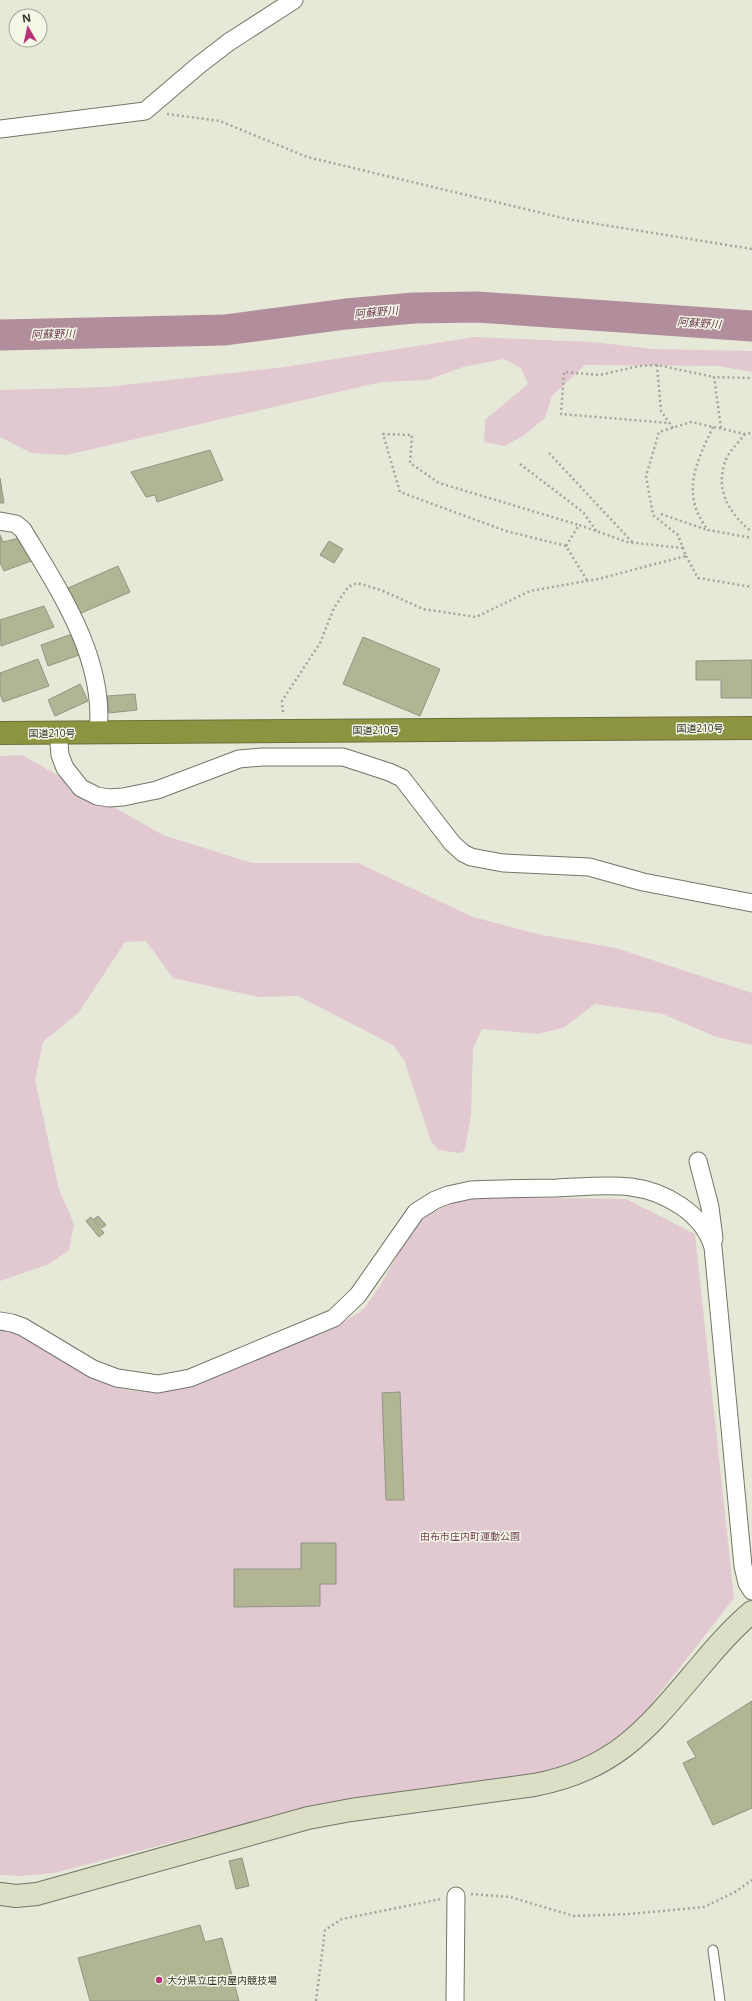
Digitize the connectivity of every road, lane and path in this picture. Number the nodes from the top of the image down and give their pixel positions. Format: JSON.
{"nodes":[{"id":1,"x":294,"y":0,"type":"edge"},
{"id":2,"x":145,"y":111,"type":"junction"},
{"id":3,"x":0,"y":129,"type":"edge"},
{"id":4,"x":752,"y":249,"type":"edge"},
{"id":5,"x":657,"y":365,"type":"junction"},
{"id":6,"x":714,"y":377,"type":"junction"},
{"id":7,"x":752,"y":378,"type":"edge"},
{"id":8,"x":669,"y":423,"type":"junction"},
{"id":9,"x":713,"y":426,"type":"junction"},
{"id":10,"x":672,"y":428,"type":"junction"},
{"id":11,"x":721,"y":428,"type":"junction"},
{"id":12,"x":752,"y":432,"type":"edge"},
{"id":13,"x":745,"y":434,"type":"junction"},
{"id":14,"x":549,"y":453,"type":"dead end"},
{"id":15,"x":520,"y":464,"type":"dead end"},
{"id":16,"x":661,"y":514,"type":"dead end"},
{"id":17,"x":0,"y":521,"type":"edge"},
{"id":18,"x":579,"y":525,"type":"junction"},
{"id":19,"x":708,"y":530,"type":"junction"},
{"id":20,"x":597,"y":532,"type":"junction"},
{"id":21,"x":752,"y":532,"type":"edge"},
{"id":22,"x":752,"y":538,"type":"edge"},
{"id":23,"x":633,"y":543,"type":"junction"},
{"id":24,"x":566,"y":546,"type":"junction"},
{"id":25,"x":683,"y":548,"type":"junction"},
{"id":26,"x":686,"y":556,"type":"junction"},
{"id":27,"x":587,"y":580,"type":"junction"},
{"id":28,"x":752,"y":587,"type":"edge"},
{"id":29,"x":752,"y":728,"type":"edge"},
{"id":30,"x":284,"y":731,"type":"junction"},
{"id":31,"x":58,"y":732,"type":"junction"},
{"id":32,"x":98,"y":732,"type":"junction"},
{"id":33,"x":0,"y":733,"type":"edge"},
{"id":34,"x":752,"y":903,"type":"edge"},
{"id":35,"x":698,"y":1161,"type":"dead end"},
{"id":36,"x":715,"y":1256,"type":"junction"},
{"id":37,"x":0,"y":1321,"type":"edge"},
{"id":38,"x":752,"y":1591,"type":"edge"},
{"id":39,"x":752,"y":1612,"type":"edge"},
{"id":40,"x":752,"y":1880,"type":"edge"},
{"id":41,"x":0,"y":1894,"type":"edge"},
{"id":42,"x":456,"y":1896,"type":"junction"},
{"id":43,"x":713,"y":1950,"type":"dead end"},
{"id":44,"x":316,"y":2001,"type":"edge"},
{"id":45,"x":455,"y":2001,"type":"edge"},
{"id":46,"x":720,"y":2001,"type":"edge"}],
"edges":[{"from":1,"to":2,"type":"street"},
{"from":2,"to":3,"type":"street"},
{"from":2,"to":4,"type":"path"},
{"from":5,"to":6,"type":"path"},
{"from":5,"to":8,"type":"path"},
{"from":5,"to":8,"type":"path"},
{"from":6,"to":7,"type":"path"},
{"from":6,"to":11,"type":"path"},
{"from":8,"to":10,"type":"path"},
{"from":9,"to":10,"type":"path"},
{"from":9,"to":11,"type":"path"},
{"from":9,"to":19,"type":"path"},
{"from":10,"to":25,"type":"path"},
{"from":11,"to":13,"type":"path"},
{"from":12,"to":13,"type":"path"},
{"from":13,"to":21,"type":"path"},
{"from":14,"to":23,"type":"path"},
{"from":15,"to":20,"type":"path"},
{"from":16,"to":19,"type":"path"},
{"from":17,"to":32,"type":"street"},
{"from":18,"to":20,"type":"path"},
{"from":18,"to":24,"type":"path"},
{"from":18,"to":24,"type":"path"},
{"from":19,"to":22,"type":"path"},
{"from":20,"to":23,"type":"path"},
{"from":23,"to":25,"type":"path"},
{"from":24,"to":27,"type":"path"},
{"from":25,"to":26,"type":"path"},
{"from":26,"to":27,"type":"path"},
{"from":26,"to":28,"type":"path"},
{"from":27,"to":30,"type":"path"},
{"from":29,"to":30,"type":"highway","name":"国道210号"},
{"from":30,"to":32,"type":"highway","name":"国道210号"},
{"from":31,"to":32,"type":"highway","name":"国道210号"},
{"from":31,"to":33,"type":"highway","name":"国道210号"},
{"from":31,"to":34,"type":"street"},
{"from":35,"to":36,"type":"street"},
{"from":36,"to":37,"type":"street"},
{"from":36,"to":38,"type":"street"},
{"from":39,"to":41,"type":"street"},
{"from":40,"to":42,"type":"path"},
{"from":42,"to":44,"type":"path"},
{"from":42,"to":45,"type":"street"},
{"from":43,"to":46,"type":"lane"}]}
